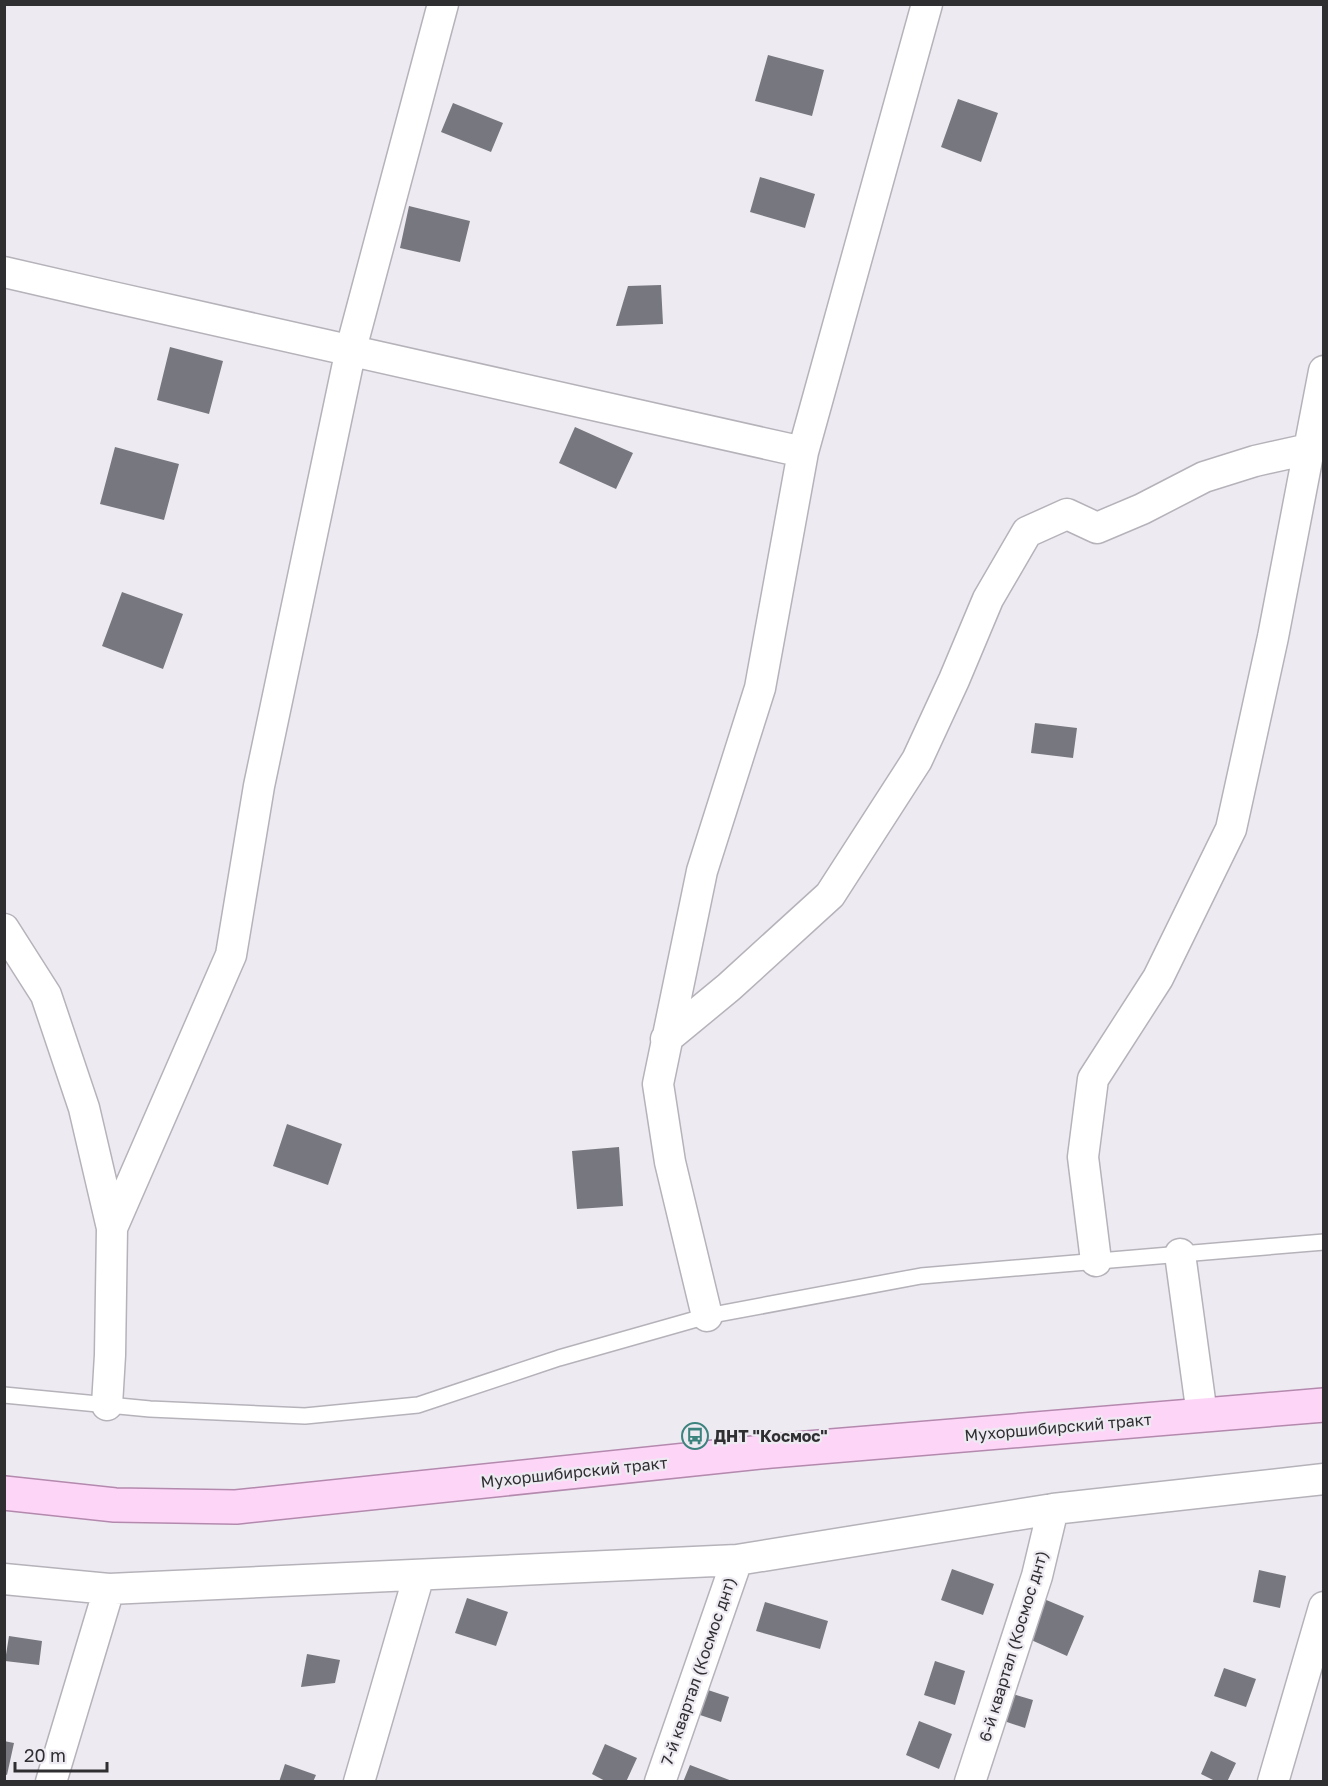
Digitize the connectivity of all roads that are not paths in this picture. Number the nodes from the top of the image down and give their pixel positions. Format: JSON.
{"nodes":[{"id":1,"x":442,"y":4,"type":"edge"},
{"id":2,"x":927,"y":4,"type":"edge"},
{"id":3,"x":4,"y":272,"type":"edge"},
{"id":4,"x":351,"y":350,"type":"junction"},
{"id":5,"x":1323,"y":371,"type":"edge"},
{"id":6,"x":1309,"y":449,"type":"junction"},
{"id":7,"x":802,"y":452,"type":"junction"},
{"id":8,"x":4,"y":929,"type":"edge"},
{"id":9,"x":666,"y":1039,"type":"junction"},
{"id":10,"x":112,"y":1228,"type":"junction"},
{"id":11,"x":1323,"y":1242,"type":"edge"},
{"id":12,"x":1180,"y":1254,"type":"junction"},
{"id":13,"x":1096,"y":1261,"type":"junction"},
{"id":14,"x":707,"y":1316,"type":"junction"},
{"id":15,"x":4,"y":1395,"type":"edge"},
{"id":16,"x":107,"y":1405,"type":"junction"},
{"id":17,"x":1323,"y":1405,"type":"edge"},
{"id":18,"x":1202,"y":1415,"type":"junction"},
{"id":19,"x":1323,"y":1479,"type":"edge"},
{"id":20,"x":4,"y":1493,"type":"edge"},
{"id":21,"x":1053,"y":1509,"type":"junction"},
{"id":22,"x":737,"y":1560,"type":"junction"},
{"id":23,"x":418,"y":1575,"type":"junction"},
{"id":24,"x":4,"y":1579,"type":"edge"},
{"id":25,"x":109,"y":1589,"type":"junction"},
{"id":26,"x":1323,"y":1607,"type":"edge"},
{"id":27,"x":51,"y":1782,"type":"edge"},
{"id":28,"x":359,"y":1782,"type":"edge"},
{"id":29,"x":660,"y":1782,"type":"edge"},
{"id":30,"x":970,"y":1782,"type":"edge"},
{"id":31,"x":1273,"y":1782,"type":"edge"}],
"edges":[{"from":1,"to":4,"type":"street"},
{"from":2,"to":7,"type":"street"},
{"from":3,"to":4,"type":"street"},
{"from":4,"to":7,"type":"street"},
{"from":4,"to":10,"type":"street"},
{"from":5,"to":6,"type":"street"},
{"from":6,"to":9,"type":"street"},
{"from":6,"to":13,"type":"street"},
{"from":7,"to":9,"type":"street"},
{"from":8,"to":10,"type":"street"},
{"from":9,"to":14,"type":"street"},
{"from":10,"to":16,"type":"street"},
{"from":11,"to":12,"type":"lane"},
{"from":12,"to":13,"type":"lane"},
{"from":12,"to":18,"type":"street"},
{"from":13,"to":14,"type":"lane"},
{"from":14,"to":16,"type":"lane"},
{"from":15,"to":16,"type":"lane"},
{"from":17,"to":18,"type":"main road","name":"Мухоршибирский тракт"},
{"from":18,"to":20,"type":"main road","name":"Мухоршибирский тракт"},
{"from":19,"to":21,"type":"street"},
{"from":21,"to":22,"type":"street"},
{"from":21,"to":30,"type":"street","name":"6-й квартал (Космос днт)"},
{"from":22,"to":23,"type":"street"},
{"from":22,"to":29,"type":"street","name":"7-й квартал (Космос днт)"},
{"from":23,"to":25,"type":"street"},
{"from":23,"to":28,"type":"street"},
{"from":24,"to":25,"type":"street"},
{"from":25,"to":27,"type":"street"},
{"from":26,"to":31,"type":"street"}]}
